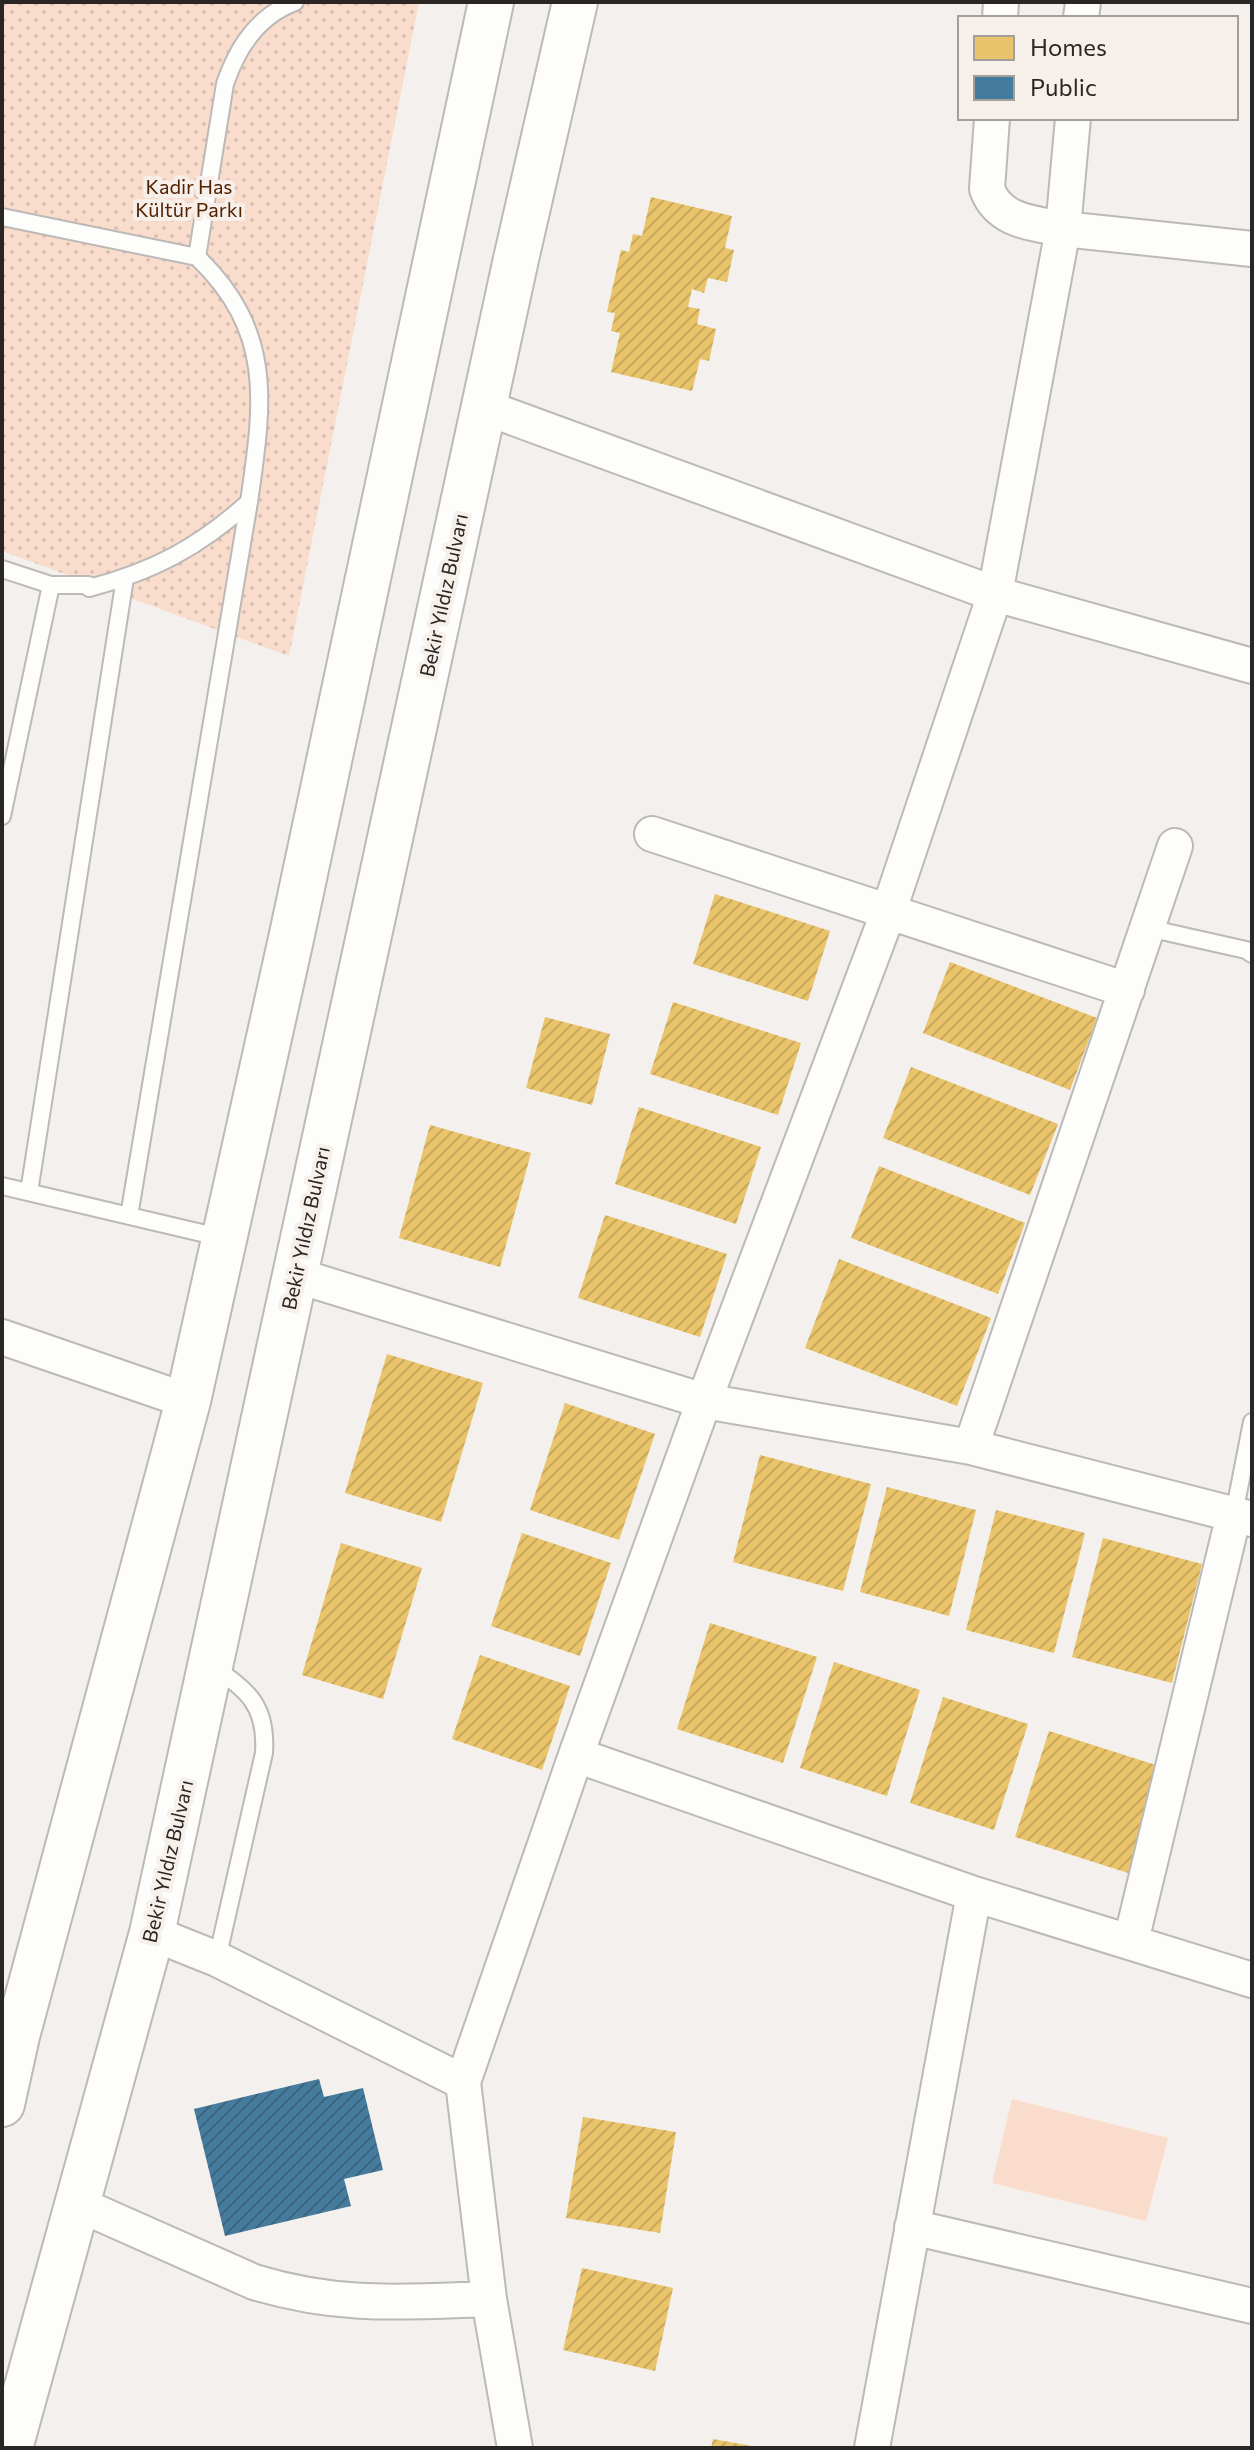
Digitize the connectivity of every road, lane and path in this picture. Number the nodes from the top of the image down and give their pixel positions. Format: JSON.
{"nodes":[{"id":1,"x":295,"y":2,"type":"edge"},
{"id":2,"x":480,"y":2,"type":"edge"},
{"id":3,"x":491,"y":2,"type":"edge"},
{"id":4,"x":575,"y":2,"type":"edge"},
{"id":5,"x":992,"y":120,"type":"edge"},
{"id":6,"x":1073,"y":120,"type":"edge"},
{"id":7,"x":2,"y":217,"type":"edge"},
{"id":8,"x":1063,"y":229,"type":"junction"},
{"id":9,"x":1252,"y":249,"type":"edge"},
{"id":10,"x":197,"y":257,"type":"junction"},
{"id":11,"x":484,"y":407,"type":"junction"},
{"id":12,"x":249,"y":502,"type":"junction"},
{"id":13,"x":2,"y":569,"type":"edge"},
{"id":14,"x":125,"y":578,"type":"junction"},
{"id":15,"x":51,"y":585,"type":"junction"},
{"id":16,"x":995,"y":594,"type":"junction"},
{"id":17,"x":1252,"y":666,"type":"edge"},
{"id":18,"x":2,"y":816,"type":"edge"},
{"id":19,"x":652,"y":834,"type":"dead end"},
{"id":20,"x":1175,"y":846,"type":"dead end"},
{"id":21,"x":888,"y":913,"type":"junction"},
{"id":22,"x":1148,"y":928,"type":"junction"},
{"id":23,"x":1252,"y":954,"type":"edge"},
{"id":24,"x":1127,"y":990,"type":"junction"},
{"id":25,"x":2,"y":1186,"type":"edge"},
{"id":26,"x":29,"y":1192,"type":"junction"},
{"id":27,"x":129,"y":1216,"type":"junction"},
{"id":28,"x":224,"y":1238,"type":"junction"},
{"id":29,"x":295,"y":1275,"type":"junction"},
{"id":30,"x":2,"y":1337,"type":"edge"},
{"id":31,"x":188,"y":1401,"type":"junction"},
{"id":32,"x":704,"y":1401,"type":"junction"},
{"id":33,"x":1252,"y":1422,"type":"edge"},
{"id":34,"x":971,"y":1447,"type":"junction"},
{"id":35,"x":1243,"y":1517,"type":"edge"},
{"id":36,"x":210,"y":1665,"type":"junction"},
{"id":37,"x":576,"y":1755,"type":"junction"},
{"id":38,"x":974,"y":1894,"type":"junction"},
{"id":39,"x":152,"y":1933,"type":"junction"},
{"id":40,"x":1131,"y":1941,"type":"junction"},
{"id":41,"x":217,"y":1959,"type":"junction"},
{"id":42,"x":1252,"y":1980,"type":"edge"},
{"id":43,"x":463,"y":2082,"type":"junction"},
{"id":44,"x":2,"y":2104,"type":"edge"},
{"id":45,"x":78,"y":2204,"type":"junction"},
{"id":46,"x":912,"y":2227,"type":"junction"},
{"id":47,"x":489,"y":2299,"type":"junction"},
{"id":48,"x":1252,"y":2306,"type":"edge"},
{"id":49,"x":10,"y":2448,"type":"edge"},
{"id":50,"x":515,"y":2448,"type":"edge"},
{"id":51,"x":872,"y":2448,"type":"edge"}],
"edges":[{"from":1,"to":10,"type":"lane"},
{"from":2,"to":3,"type":"lane"},
{"from":3,"to":28,"type":"main road"},
{"from":4,"to":11,"type":"main road","name":"Bekir Yıldız Bulvarı"},
{"from":5,"to":8,"type":"street"},
{"from":6,"to":8,"type":"street"},
{"from":7,"to":10,"type":"lane"},
{"from":8,"to":9,"type":"street"},
{"from":8,"to":16,"type":"street"},
{"from":10,"to":12,"type":"lane"},
{"from":11,"to":16,"type":"street"},
{"from":11,"to":29,"type":"main road","name":"Bekir Yıldız Bulvarı"},
{"from":12,"to":14,"type":"lane"},
{"from":12,"to":27,"type":"lane"},
{"from":13,"to":15,"type":"lane"},
{"from":14,"to":15,"type":"lane"},
{"from":14,"to":26,"type":"lane"},
{"from":15,"to":18,"type":"lane"},
{"from":16,"to":17,"type":"street"},
{"from":16,"to":21,"type":"street"},
{"from":19,"to":21,"type":"street"},
{"from":20,"to":22,"type":"street"},
{"from":21,"to":24,"type":"street"},
{"from":21,"to":32,"type":"street"},
{"from":22,"to":23,"type":"lane"},
{"from":22,"to":24,"type":"street"},
{"from":24,"to":34,"type":"street"},
{"from":25,"to":26,"type":"lane"},
{"from":26,"to":27,"type":"lane"},
{"from":27,"to":28,"type":"lane"},
{"from":28,"to":31,"type":"main road"},
{"from":29,"to":32,"type":"street"},
{"from":29,"to":36,"type":"main road","name":"Bekir Yıldız Bulvarı"},
{"from":30,"to":31,"type":"street"},
{"from":31,"to":44,"type":"main road"},
{"from":32,"to":34,"type":"street"},
{"from":32,"to":37,"type":"street"},
{"from":33,"to":35,"type":"lane"},
{"from":34,"to":35,"type":"street"},
{"from":35,"to":40,"type":"street"},
{"from":36,"to":39,"type":"main road","name":"Bekir Yıldız Bulvarı"},
{"from":36,"to":41,"type":"lane"},
{"from":37,"to":38,"type":"street"},
{"from":37,"to":43,"type":"street"},
{"from":38,"to":40,"type":"street"},
{"from":38,"to":46,"type":"street"},
{"from":39,"to":41,"type":"street"},
{"from":39,"to":45,"type":"main road","name":"Bekir Yıldız Bulvarı"},
{"from":40,"to":42,"type":"street"},
{"from":41,"to":43,"type":"street"},
{"from":43,"to":47,"type":"street"},
{"from":45,"to":47,"type":"street"},
{"from":45,"to":49,"type":"main road","name":"Bekir Yıldız Bulvarı"},
{"from":46,"to":48,"type":"street"},
{"from":46,"to":51,"type":"street"},
{"from":47,"to":50,"type":"street"}]}
